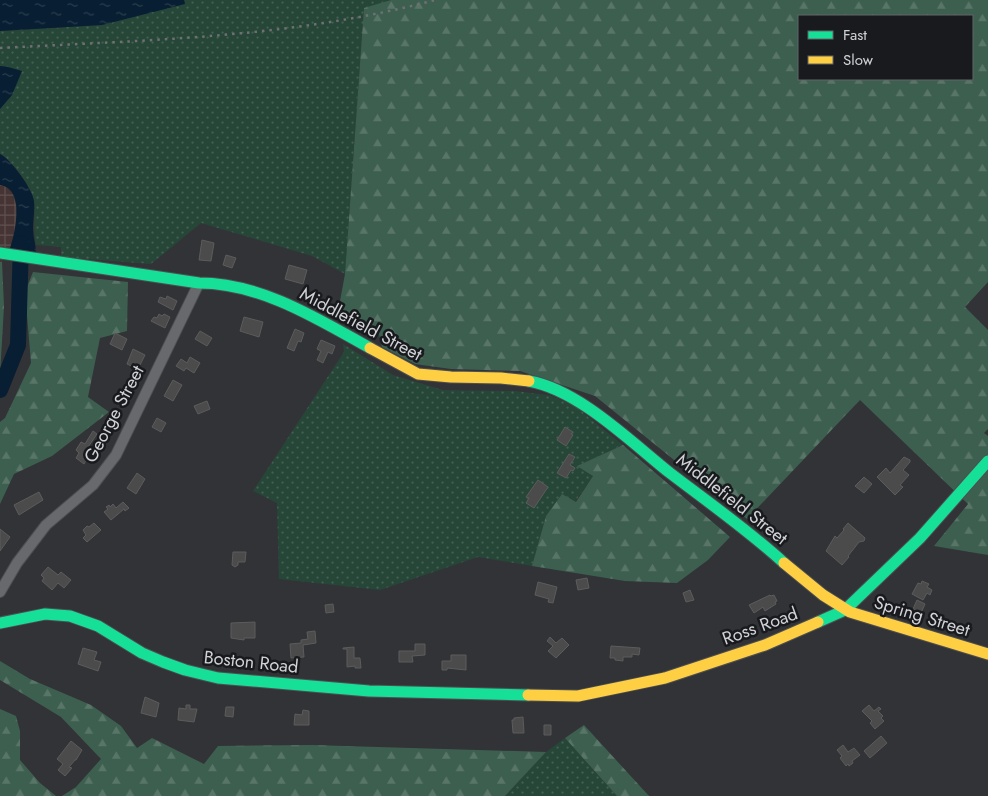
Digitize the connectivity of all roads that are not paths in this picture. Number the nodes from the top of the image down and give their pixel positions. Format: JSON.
{"nodes":[{"id":1,"x":2,"y":253,"type":"edge"},
{"id":2,"x":199,"y":283,"type":"junction"},
{"id":3,"x":988,"y":461,"type":"edge"},
{"id":4,"x":0,"y":592,"type":"edge"},
{"id":5,"x":845,"y":610,"type":"junction"},
{"id":6,"x":0,"y":623,"type":"edge"},
{"id":7,"x":988,"y":654,"type":"edge"},
{"id":8,"x":482,"y":694,"type":"joint"}],
"edges":[{"from":1,"to":2,"type":"street","name":"Middlefield Street"},
{"from":2,"to":4,"type":"street","name":"George Street"},
{"from":2,"to":5,"type":"street","name":"Middlefield Street"},
{"from":3,"to":5,"type":"street","name":"Ross Road"},
{"from":5,"to":7,"type":"street","name":"Spring Street"},
{"from":5,"to":8,"type":"street","name":"Ross Road"},
{"from":6,"to":8,"type":"street","name":"Boston Road"}]}
